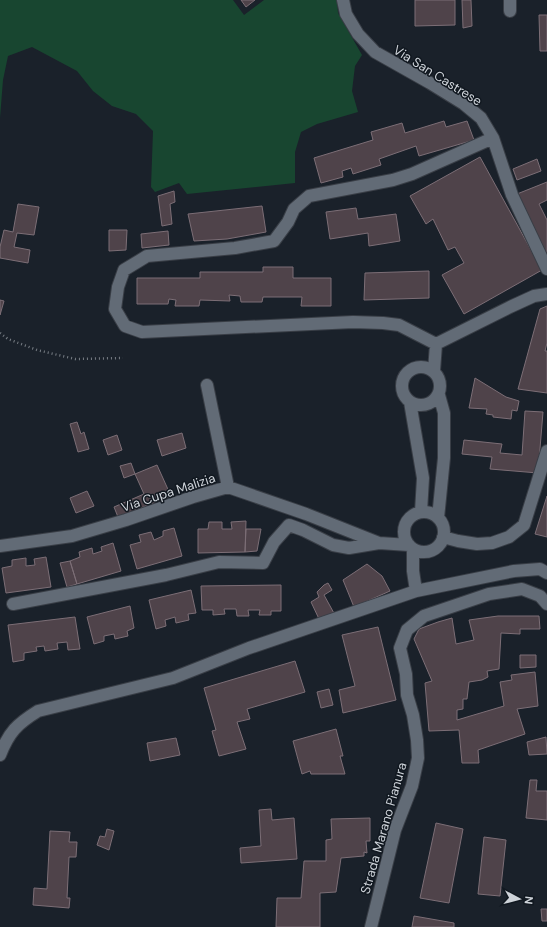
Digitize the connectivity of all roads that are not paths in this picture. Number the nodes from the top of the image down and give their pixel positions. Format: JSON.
{"nodes":[{"id":1,"x":343,"y":0,"type":"edge"},
{"id":2,"x":493,"y":138,"type":"junction"},
{"id":3,"x":547,"y":269,"type":"edge"},
{"id":4,"x":547,"y":294,"type":"edge"},
{"id":5,"x":436,"y":344,"type":"junction"},
{"id":6,"x":434,"y":371,"type":"junction"},
{"id":7,"x":207,"y":385,"type":"dead end"},
{"id":8,"x":439,"y":395,"type":"junction"},
{"id":9,"x":410,"y":402,"type":"junction"},
{"id":10,"x":547,"y":451,"type":"edge"},
{"id":11,"x":228,"y":487,"type":"junction"},
{"id":12,"x":421,"y":512,"type":"junction"},
{"id":13,"x":438,"y":518,"type":"junction"},
{"id":14,"x":443,"y":537,"type":"junction"},
{"id":15,"x":379,"y":543,"type":"junction"},
{"id":16,"x":0,"y":546,"type":"edge"},
{"id":17,"x":411,"y":547,"type":"junction"},
{"id":18,"x":547,"y":573,"type":"edge"},
{"id":19,"x":416,"y":591,"type":"junction"},
{"id":20,"x":12,"y":604,"type":"dead end"},
{"id":21,"x":547,"y":604,"type":"edge"},
{"id":22,"x":0,"y":755,"type":"edge"},
{"id":23,"x":371,"y":927,"type":"edge"}],
"edges":[{"from":1,"to":2,"type":"street","name":"Via San Castrese"},
{"from":2,"to":3,"type":"street","name":"Via San Castrese"},
{"from":2,"to":5,"type":"street"},
{"from":4,"to":5,"type":"street"},
{"from":5,"to":6,"type":"street"},
{"from":6,"to":8,"type":"street"},
{"from":6,"to":9,"type":"street"},
{"from":7,"to":11,"type":"street"},
{"from":8,"to":9,"type":"street"},
{"from":8,"to":13,"type":"street"},
{"from":9,"to":12,"type":"street"},
{"from":10,"to":14,"type":"street"},
{"from":11,"to":15,"type":"street","name":"Via Cupa Malizia"},
{"from":11,"to":16,"type":"street","name":"Via Cupa Malizia"},
{"from":12,"to":13,"type":"street"},
{"from":12,"to":17,"type":"street"},
{"from":13,"to":14,"type":"street"},
{"from":14,"to":17,"type":"street"},
{"from":15,"to":17,"type":"street","name":"Via Cupa Malizia"},
{"from":15,"to":20,"type":"street"},
{"from":17,"to":19,"type":"street"},
{"from":18,"to":19,"type":"street"},
{"from":19,"to":22,"type":"street"},
{"from":21,"to":23,"type":"street","name":"Strada Marano Pianura"}]}
